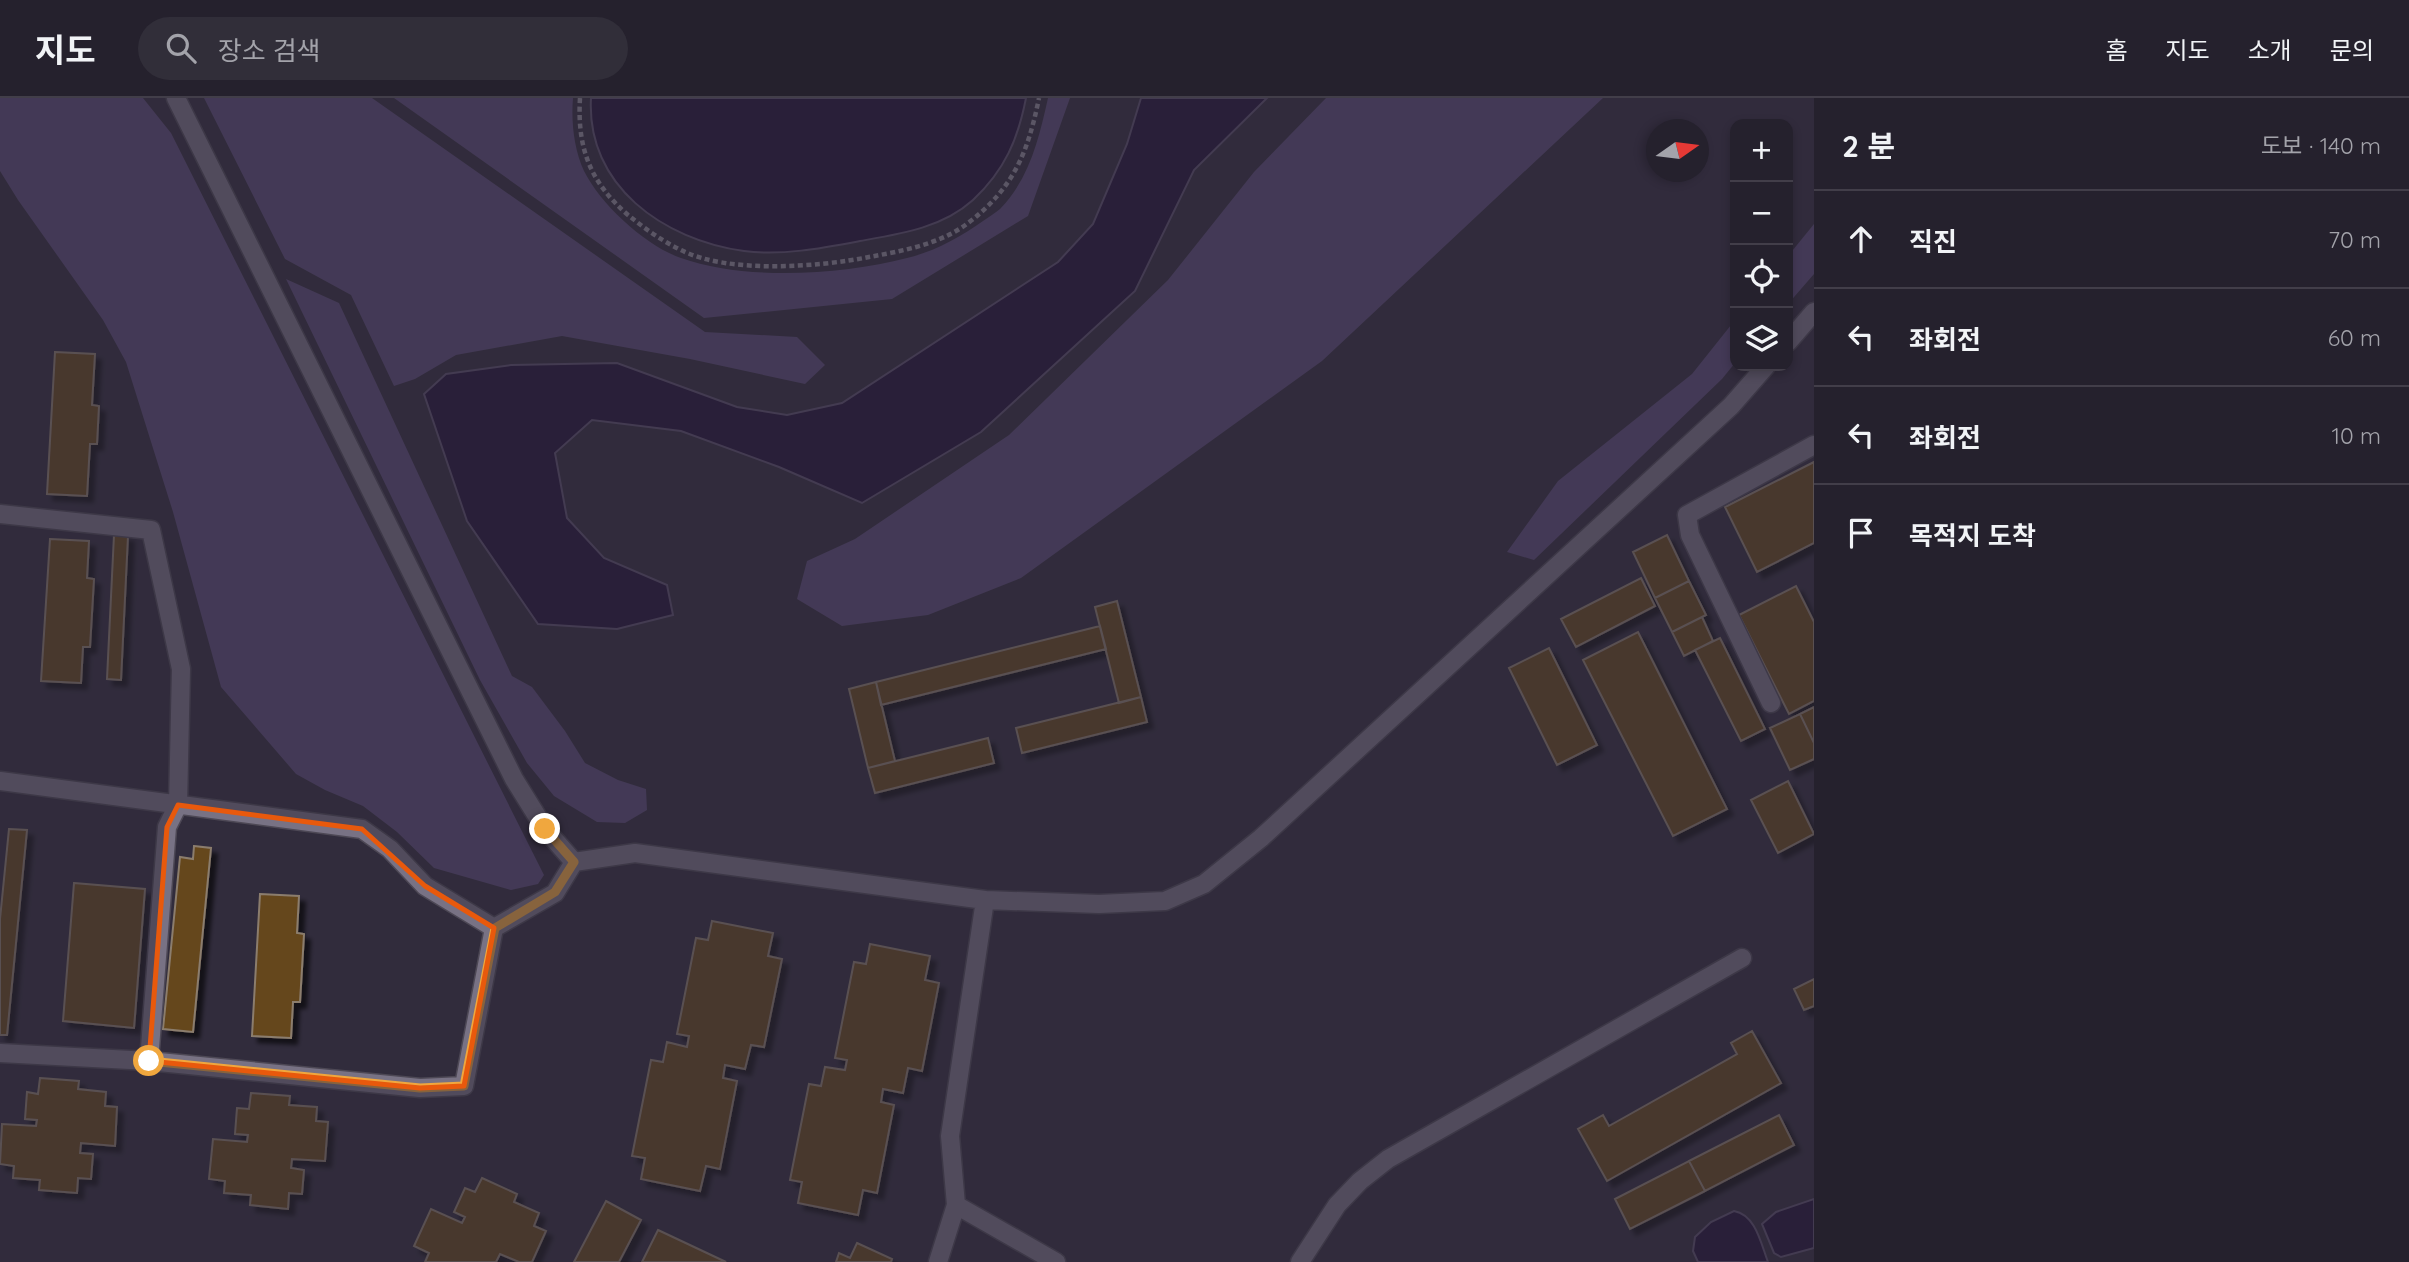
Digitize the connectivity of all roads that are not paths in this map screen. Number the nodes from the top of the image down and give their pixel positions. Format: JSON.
{"nodes":[{"id":1,"x":176,"y":98,"type":"edge"},
{"id":2,"x":1814,"y":312,"type":"edge"},
{"id":3,"x":1793,"y":336,"type":"edge"},
{"id":4,"x":1762,"y":371,"type":"edge"},
{"id":5,"x":1814,"y":445,"type":"edge"},
{"id":6,"x":0,"y":514,"type":"edge"},
{"id":7,"x":1771,"y":702,"type":"dead end"},
{"id":8,"x":0,"y":781,"type":"edge"},
{"id":9,"x":178,"y":804,"type":"junction"},
{"id":10,"x":574,"y":862,"type":"junction"},
{"id":11,"x":985,"y":900,"type":"junction"},
{"id":12,"x":495,"y":928,"type":"junction"},
{"id":13,"x":1742,"y":958,"type":"dead end"},
{"id":14,"x":0,"y":1053,"type":"edge"},
{"id":15,"x":149,"y":1061,"type":"junction"},
{"id":16,"x":956,"y":1205,"type":"junction"},
{"id":17,"x":939,"y":1262,"type":"edge"},
{"id":18,"x":1056,"y":1262,"type":"edge"},
{"id":19,"x":1300,"y":1262,"type":"edge"}],
"edges":[{"from":1,"to":10,"type":"street"},
{"from":2,"to":3,"type":"street"},
{"from":4,"to":11,"type":"street"},
{"from":5,"to":7,"type":"street"},
{"from":6,"to":9,"type":"street"},
{"from":8,"to":9,"type":"street"},
{"from":9,"to":12,"type":"street"},
{"from":9,"to":15,"type":"street"},
{"from":10,"to":11,"type":"street"},
{"from":10,"to":12,"type":"street"},
{"from":11,"to":16,"type":"street"},
{"from":12,"to":15,"type":"street"},
{"from":13,"to":19,"type":"street"},
{"from":14,"to":15,"type":"street"},
{"from":16,"to":17,"type":"street"},
{"from":16,"to":18,"type":"street"}]}
